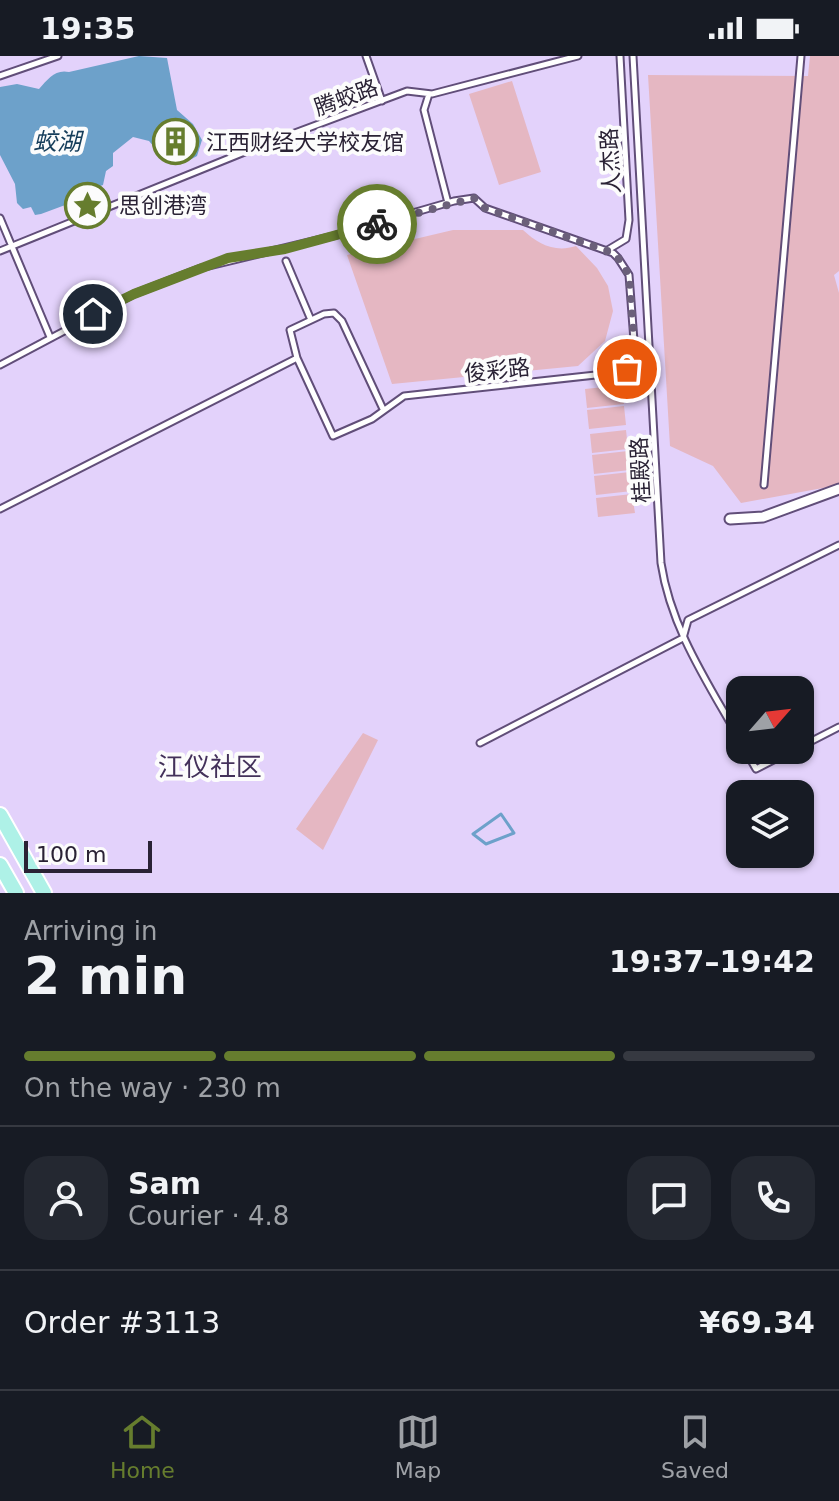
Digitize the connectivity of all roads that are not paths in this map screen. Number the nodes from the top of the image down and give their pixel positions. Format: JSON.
{"nodes":[{"id":1,"x":58,"y":56,"type":"edge"},
{"id":2,"x":366,"y":56,"type":"edge"},
{"id":3,"x":578,"y":56,"type":"edge"},
{"id":4,"x":620,"y":56,"type":"edge"},
{"id":5,"x":633,"y":56,"type":"edge"},
{"id":6,"x":801,"y":56,"type":"edge"},
{"id":7,"x":0,"y":76,"type":"edge"},
{"id":8,"x":430,"y":94,"type":"junction"},
{"id":9,"x":382,"y":101,"type":"junction"},
{"id":10,"x":448,"y":203,"type":"junction"},
{"id":11,"x":0,"y":218,"type":"edge"},
{"id":12,"x":13,"y":247,"type":"junction"},
{"id":13,"x":0,"y":251,"type":"edge"},
{"id":14,"x":605,"y":251,"type":"junction"},
{"id":15,"x":286,"y":261,"type":"dead end"},
{"id":16,"x":311,"y":320,"type":"junction"},
{"id":17,"x":50,"y":337,"type":"junction"},
{"id":18,"x":297,"y":358,"type":"junction"},
{"id":19,"x":0,"y":365,"type":"edge"},
{"id":20,"x":383,"y":409,"type":"junction"},
{"id":21,"x":764,"y":485,"type":"dead end"},
{"id":22,"x":839,"y":489,"type":"edge"},
{"id":23,"x":0,"y":509,"type":"edge"},
{"id":24,"x":730,"y":519,"type":"dead end"},
{"id":25,"x":839,"y":545,"type":"edge"},
{"id":26,"x":683,"y":638,"type":"junction"},
{"id":27,"x":726,"y":715,"type":"edge"},
{"id":28,"x":839,"y":727,"type":"edge"},
{"id":29,"x":814,"y":740,"type":"edge"},
{"id":30,"x":480,"y":743,"type":"dead end"},
{"id":31,"x":0,"y":815,"type":"edge"},
{"id":32,"x":0,"y":865,"type":"edge"},
{"id":33,"x":16,"y":893,"type":"edge"},
{"id":34,"x":44,"y":893,"type":"edge"}],
"edges":[{"from":1,"to":7,"type":"lane"},
{"from":2,"to":9,"type":"lane"},
{"from":3,"to":8,"type":"lane","name":"腾蛟路"},
{"from":4,"to":14,"type":"lane","name":"人杰路"},
{"from":5,"to":26,"type":"lane","name":"桂殿路"},
{"from":6,"to":21,"type":"lane"},
{"from":8,"to":9,"type":"lane","name":"腾蛟路"},
{"from":8,"to":10,"type":"lane"},
{"from":9,"to":12,"type":"lane","name":"腾蛟路"},
{"from":10,"to":14,"type":"lane"},
{"from":10,"to":17,"type":"lane"},
{"from":11,"to":12,"type":"lane"},
{"from":12,"to":13,"type":"lane","name":"腾蛟路"},
{"from":12,"to":17,"type":"lane"},
{"from":14,"to":20,"type":"lane","name":"俊彩路"},
{"from":15,"to":16,"type":"lane"},
{"from":16,"to":18,"type":"lane"},
{"from":16,"to":20,"type":"lane"},
{"from":17,"to":19,"type":"lane"},
{"from":18,"to":20,"type":"lane","name":"俊彩路"},
{"from":18,"to":23,"type":"lane"},
{"from":22,"to":24,"type":"street"},
{"from":25,"to":26,"type":"lane"},
{"from":26,"to":27,"type":"lane","name":"桂殿路"},
{"from":26,"to":30,"type":"lane"},
{"from":28,"to":29,"type":"lane"},
{"from":31,"to":34,"type":"main road"},
{"from":32,"to":33,"type":"main road"}]}
